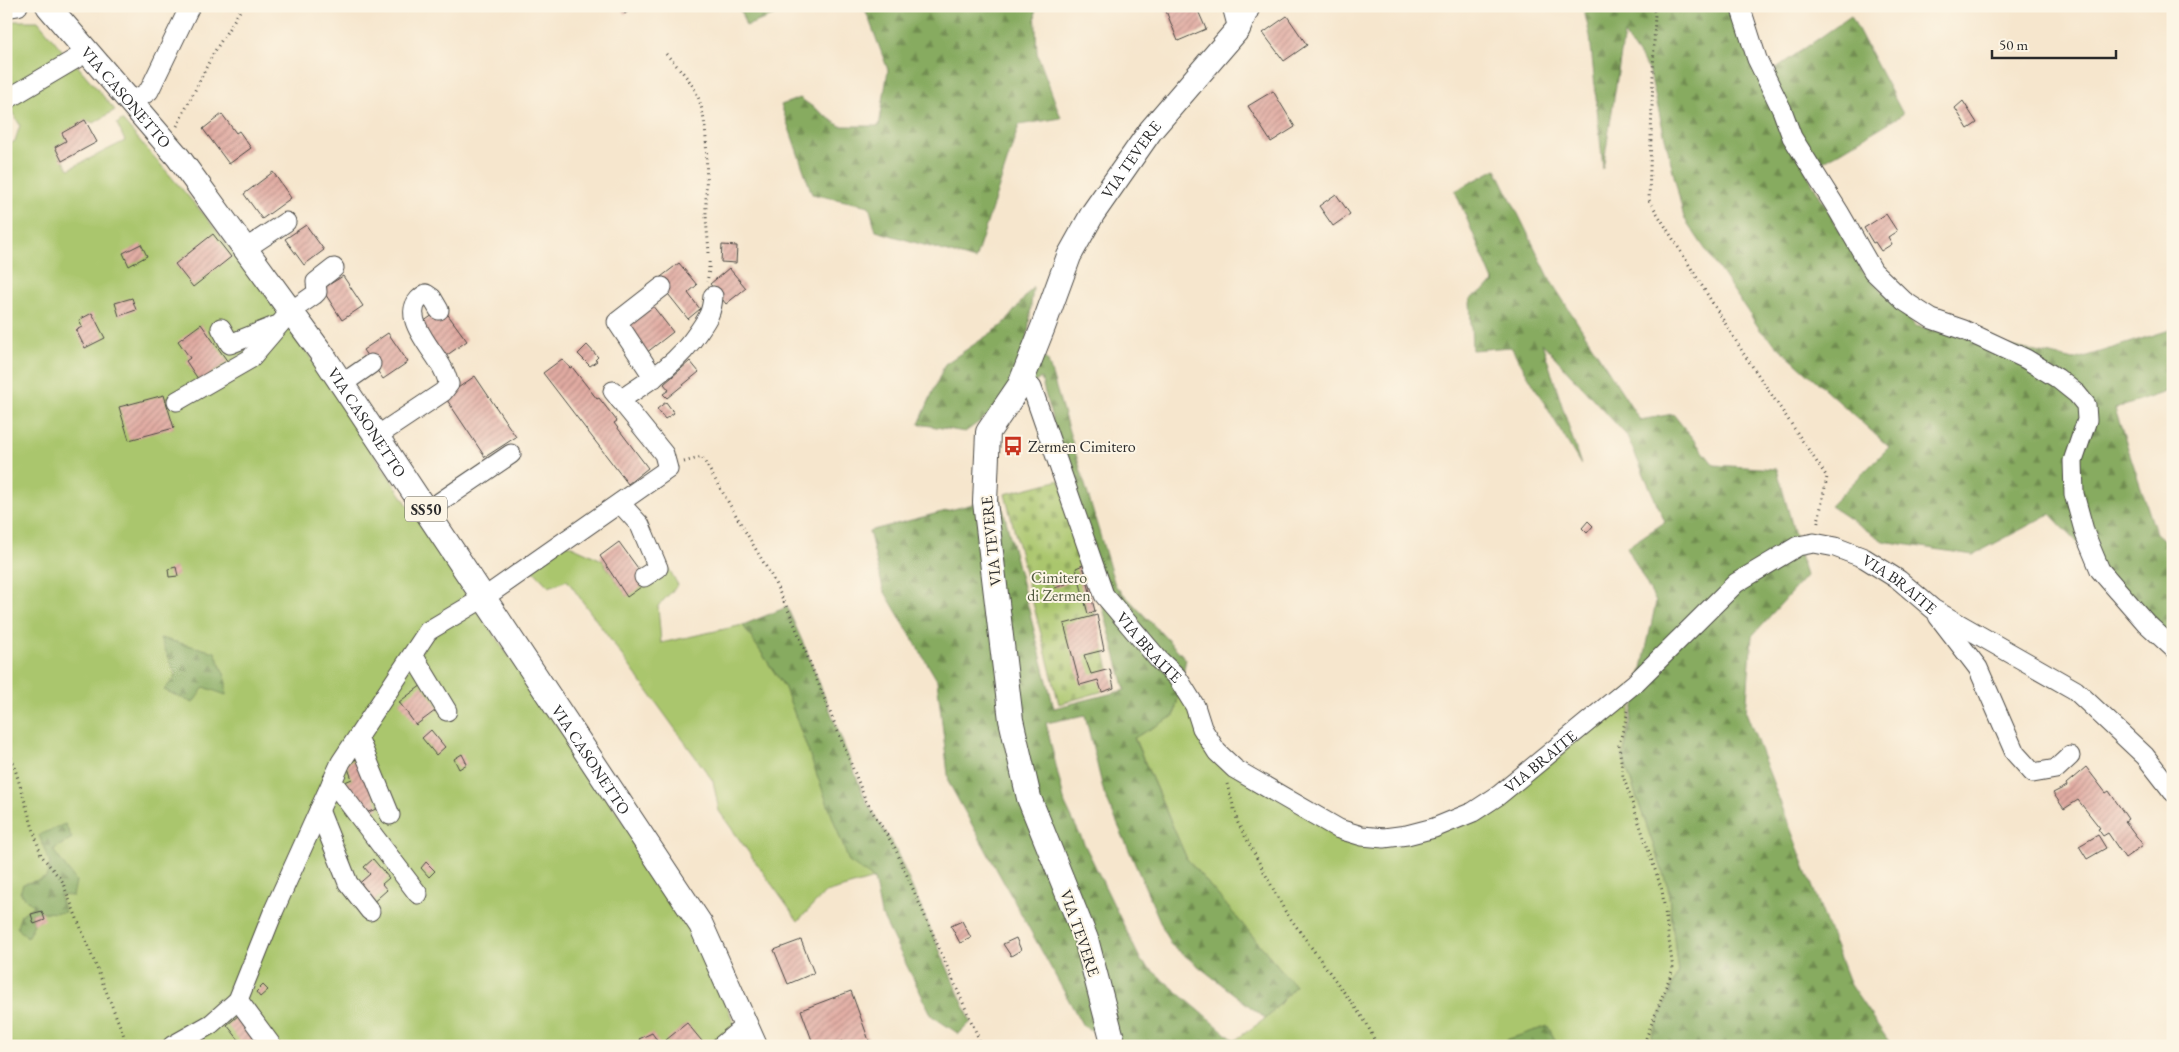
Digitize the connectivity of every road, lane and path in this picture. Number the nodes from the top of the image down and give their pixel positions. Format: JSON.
{"nodes":[{"id":1,"x":18,"y":6,"type":"edge"},
{"id":2,"x":48,"y":6,"type":"edge"},
{"id":3,"x":190,"y":6,"type":"edge"},
{"id":4,"x":243,"y":6,"type":"edge"},
{"id":5,"x":1232,"y":6,"type":"edge"},
{"id":6,"x":1248,"y":6,"type":"edge"},
{"id":7,"x":1652,"y":6,"type":"edge"},
{"id":8,"x":1740,"y":6,"type":"edge"},
{"id":9,"x":6,"y":8,"type":"edge"},
{"id":10,"x":1238,"y":29,"type":"junction"},
{"id":11,"x":87,"y":52,"type":"junction"},
{"id":12,"x":666,"y":54,"type":"dead end"},
{"id":13,"x":6,"y":100,"type":"edge"},
{"id":14,"x":131,"y":103,"type":"junction"},
{"id":15,"x":167,"y":145,"type":"junction"},
{"id":16,"x":286,"y":222,"type":"dead end"},
{"id":17,"x":245,"y":249,"type":"junction"},
{"id":18,"x":334,"y":268,"type":"dead end"},
{"id":19,"x":662,"y":287,"type":"dead end"},
{"id":20,"x":713,"y":296,"type":"joint"},
{"id":21,"x":439,"y":310,"type":"dead end"},
{"id":22,"x":285,"y":318,"type":"junction"},
{"id":23,"x":221,"y":328,"type":"dead end"},
{"id":24,"x":371,"y":364,"type":"dead end"},
{"id":25,"x":654,"y":378,"type":"junction"},
{"id":26,"x":1022,"y":380,"type":"junction"},
{"id":27,"x":342,"y":384,"type":"junction"},
{"id":28,"x":177,"y":401,"type":"dead end"},
{"id":29,"x":377,"y":436,"type":"junction"},
{"id":30,"x":511,"y":454,"type":"dead end"},
{"id":31,"x":668,"y":469,"type":"junction"},
{"id":32,"x":620,"y":503,"type":"junction"},
{"id":33,"x":427,"y":512,"type":"junction"},
{"id":34,"x":1814,"y":542,"type":"junction"},
{"id":35,"x":644,"y":577,"type":"dead end"},
{"id":36,"x":484,"y":597,"type":"junction"},
{"id":37,"x":1933,"y":609,"type":"junction"},
{"id":38,"x":2173,"y":648,"type":"edge"},
{"id":39,"x":412,"y":655,"type":"junction"},
{"id":40,"x":1636,"y":683,"type":"junction"},
{"id":41,"x":447,"y":712,"type":"dead end"},
{"id":42,"x":358,"y":737,"type":"junction"},
{"id":43,"x":6,"y":749,"type":"edge"},
{"id":44,"x":1218,"y":752,"type":"junction"},
{"id":45,"x":2070,"y":756,"type":"dead end"},
{"id":46,"x":332,"y":781,"type":"junction"},
{"id":47,"x":2173,"y":792,"type":"edge"},
{"id":48,"x":319,"y":810,"type":"junction"},
{"id":49,"x":390,"y":815,"type":"dead end"},
{"id":50,"x":418,"y":894,"type":"dead end"},
{"id":51,"x":370,"y":911,"type":"dead end"},
{"id":52,"x":238,"y":1000,"type":"junction"},
{"id":53,"x":750,"y":1035,"type":"edge"},
{"id":54,"x":128,"y":1046,"type":"edge"},
{"id":55,"x":172,"y":1046,"type":"edge"},
{"id":56,"x":272,"y":1046,"type":"edge"},
{"id":57,"x":721,"y":1046,"type":"edge"},
{"id":58,"x":982,"y":1046,"type":"edge"},
{"id":59,"x":1114,"y":1046,"type":"edge"},
{"id":60,"x":1377,"y":1046,"type":"edge"},
{"id":61,"x":1643,"y":1046,"type":"edge"}],
"edges":[{"from":1,"to":9,"type":"street"},
{"from":2,"to":11,"type":"main road","name":"VIA CASONETTO","number":"SS50"},
{"from":3,"to":14,"type":"street"},
{"from":4,"to":15,"type":"path"},
{"from":5,"to":10,"type":"street"},
{"from":6,"to":10,"type":"main road","name":"VIA TEVERE"},
{"from":7,"to":34,"type":"path"},
{"from":8,"to":38,"type":"street"},
{"from":10,"to":26,"type":"main road","name":"VIA TEVERE"},
{"from":11,"to":13,"type":"street"},
{"from":11,"to":14,"type":"main road","name":"VIA CASONETTO","number":"SS50"},
{"from":12,"to":20,"type":"path"},
{"from":14,"to":15,"type":"main road","name":"VIA CASONETTO","number":"SS50"},
{"from":15,"to":17,"type":"main road","name":"VIA CASONETTO","number":"SS50"},
{"from":16,"to":17,"type":"street"},
{"from":17,"to":22,"type":"main road","name":"VIA CASONETTO","number":"SS50"},
{"from":18,"to":22,"type":"street"},
{"from":19,"to":25,"type":"street"},
{"from":20,"to":25,"type":"street"},
{"from":21,"to":29,"type":"street"},
{"from":22,"to":23,"type":"street"},
{"from":22,"to":27,"type":"main road","name":"VIA CASONETTO","number":"SS50"},
{"from":22,"to":28,"type":"street"},
{"from":24,"to":27,"type":"street"},
{"from":25,"to":31,"type":"street"},
{"from":26,"to":44,"type":"street","name":"VIA BRAITE"},
{"from":26,"to":59,"type":"main road","name":"VIA TEVERE"},
{"from":27,"to":29,"type":"main road","name":"VIA CASONETTO","number":"SS50"},
{"from":29,"to":33,"type":"main road","name":"VIA CASONETTO","number":"SS50"},
{"from":30,"to":33,"type":"street"},
{"from":31,"to":32,"type":"street"},
{"from":31,"to":58,"type":"path"},
{"from":32,"to":35,"type":"street"},
{"from":32,"to":36,"type":"street"},
{"from":33,"to":36,"type":"main road","name":"VIA CASONETTO","number":"SS50"},
{"from":34,"to":37,"type":"street","name":"VIA BRAITE"},
{"from":34,"to":40,"type":"street","name":"VIA BRAITE"},
{"from":36,"to":39,"type":"street"},
{"from":36,"to":53,"type":"main road","name":"VIA CASONETTO","number":"SS50"},
{"from":37,"to":45,"type":"street"},
{"from":37,"to":47,"type":"street","name":"VIA BRAITE"},
{"from":39,"to":41,"type":"street"},
{"from":39,"to":42,"type":"street"},
{"from":40,"to":44,"type":"street","name":"VIA BRAITE"},
{"from":40,"to":61,"type":"path"},
{"from":42,"to":46,"type":"street"},
{"from":42,"to":49,"type":"street"},
{"from":43,"to":54,"type":"path"},
{"from":44,"to":60,"type":"path"},
{"from":46,"to":48,"type":"street"},
{"from":46,"to":50,"type":"street"},
{"from":48,"to":51,"type":"street"},
{"from":48,"to":52,"type":"street"},
{"from":52,"to":55,"type":"street"},
{"from":52,"to":56,"type":"street"},
{"from":53,"to":57,"type":"street"}]}
